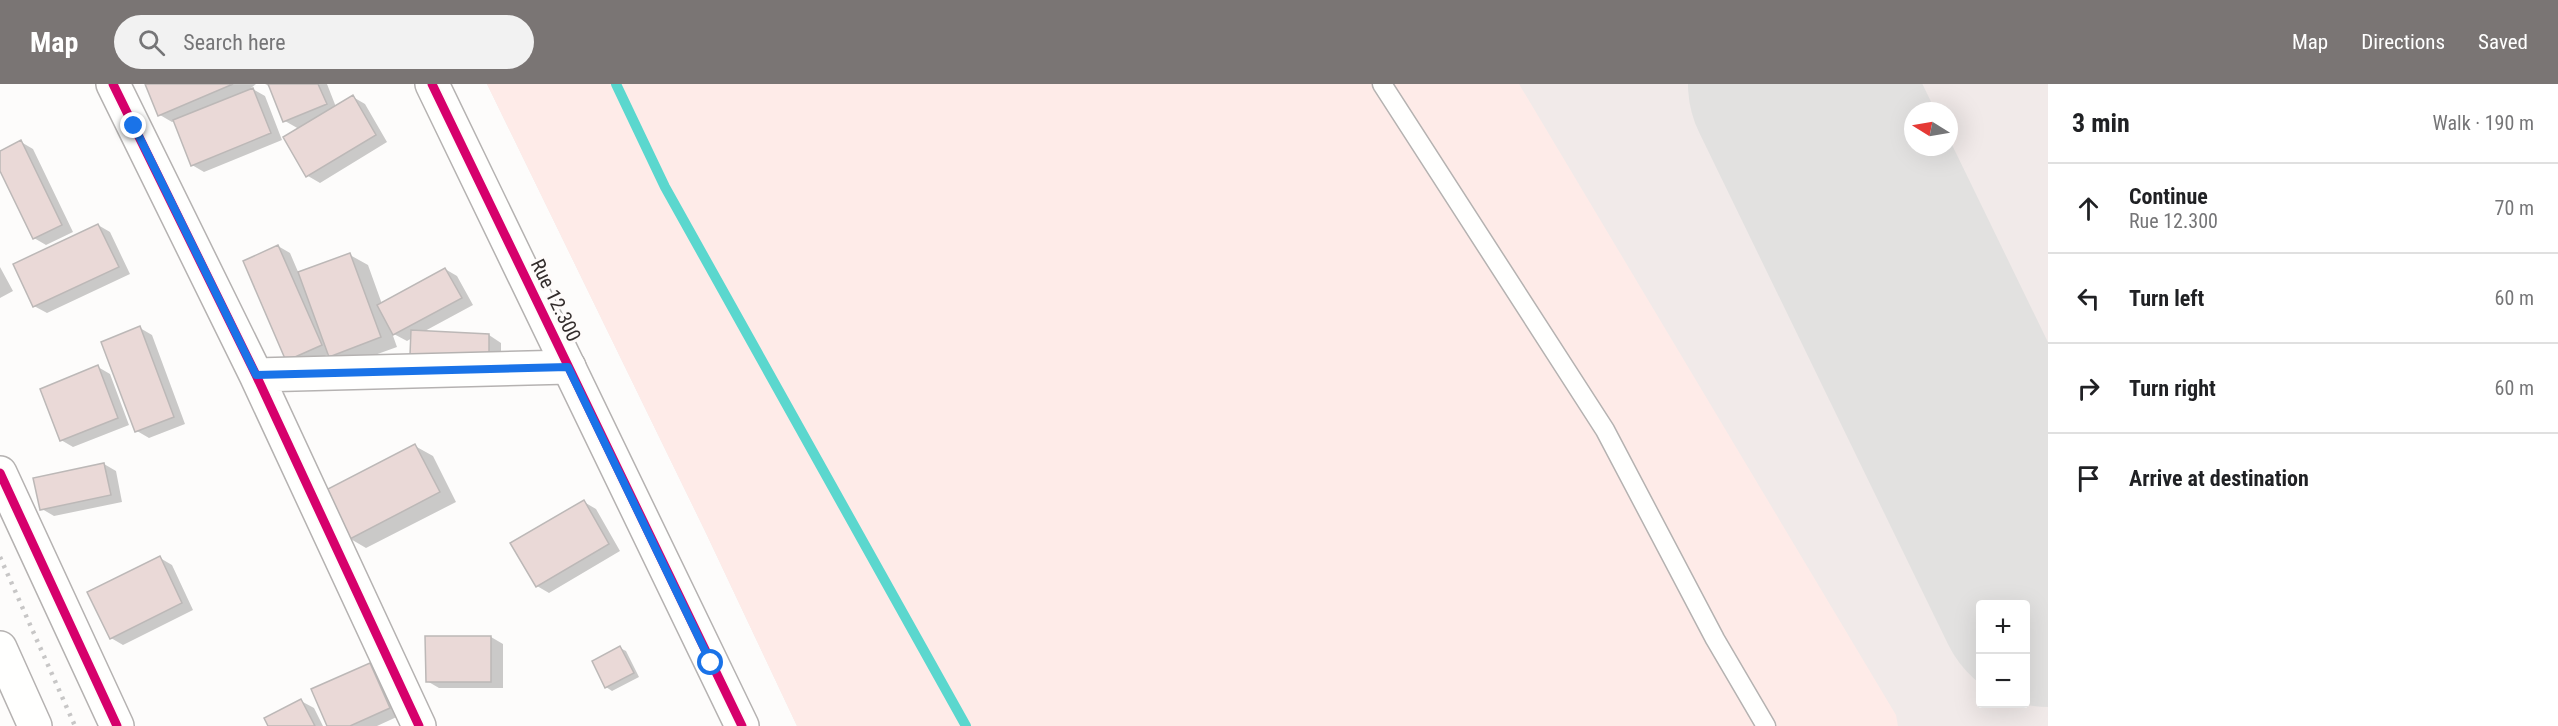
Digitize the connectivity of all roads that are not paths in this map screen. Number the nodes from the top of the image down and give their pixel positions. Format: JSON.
{"nodes":[{"id":1,"x":113,"y":84,"type":"edge"},
{"id":2,"x":432,"y":84,"type":"edge"},
{"id":3,"x":1382,"y":84,"type":"edge"},
{"id":4,"x":568,"y":367,"type":"junction"},
{"id":5,"x":256,"y":375,"type":"junction"},
{"id":6,"x":0,"y":473,"type":"edge"},
{"id":7,"x":0,"y":648,"type":"edge"},
{"id":8,"x":34,"y":726,"type":"edge"},
{"id":9,"x":117,"y":726,"type":"edge"},
{"id":10,"x":419,"y":726,"type":"edge"},
{"id":11,"x":742,"y":726,"type":"edge"},
{"id":12,"x":1766,"y":726,"type":"edge"}],
"edges":[{"from":1,"to":5,"type":"street"},
{"from":2,"to":4,"type":"street","name":"Rue 12.300"},
{"from":3,"to":12,"type":"lane"},
{"from":4,"to":5,"type":"street"},
{"from":4,"to":11,"type":"street","name":"Rue 12.300"},
{"from":5,"to":10,"type":"street"},
{"from":6,"to":9,"type":"street"},
{"from":7,"to":8,"type":"street"}]}
